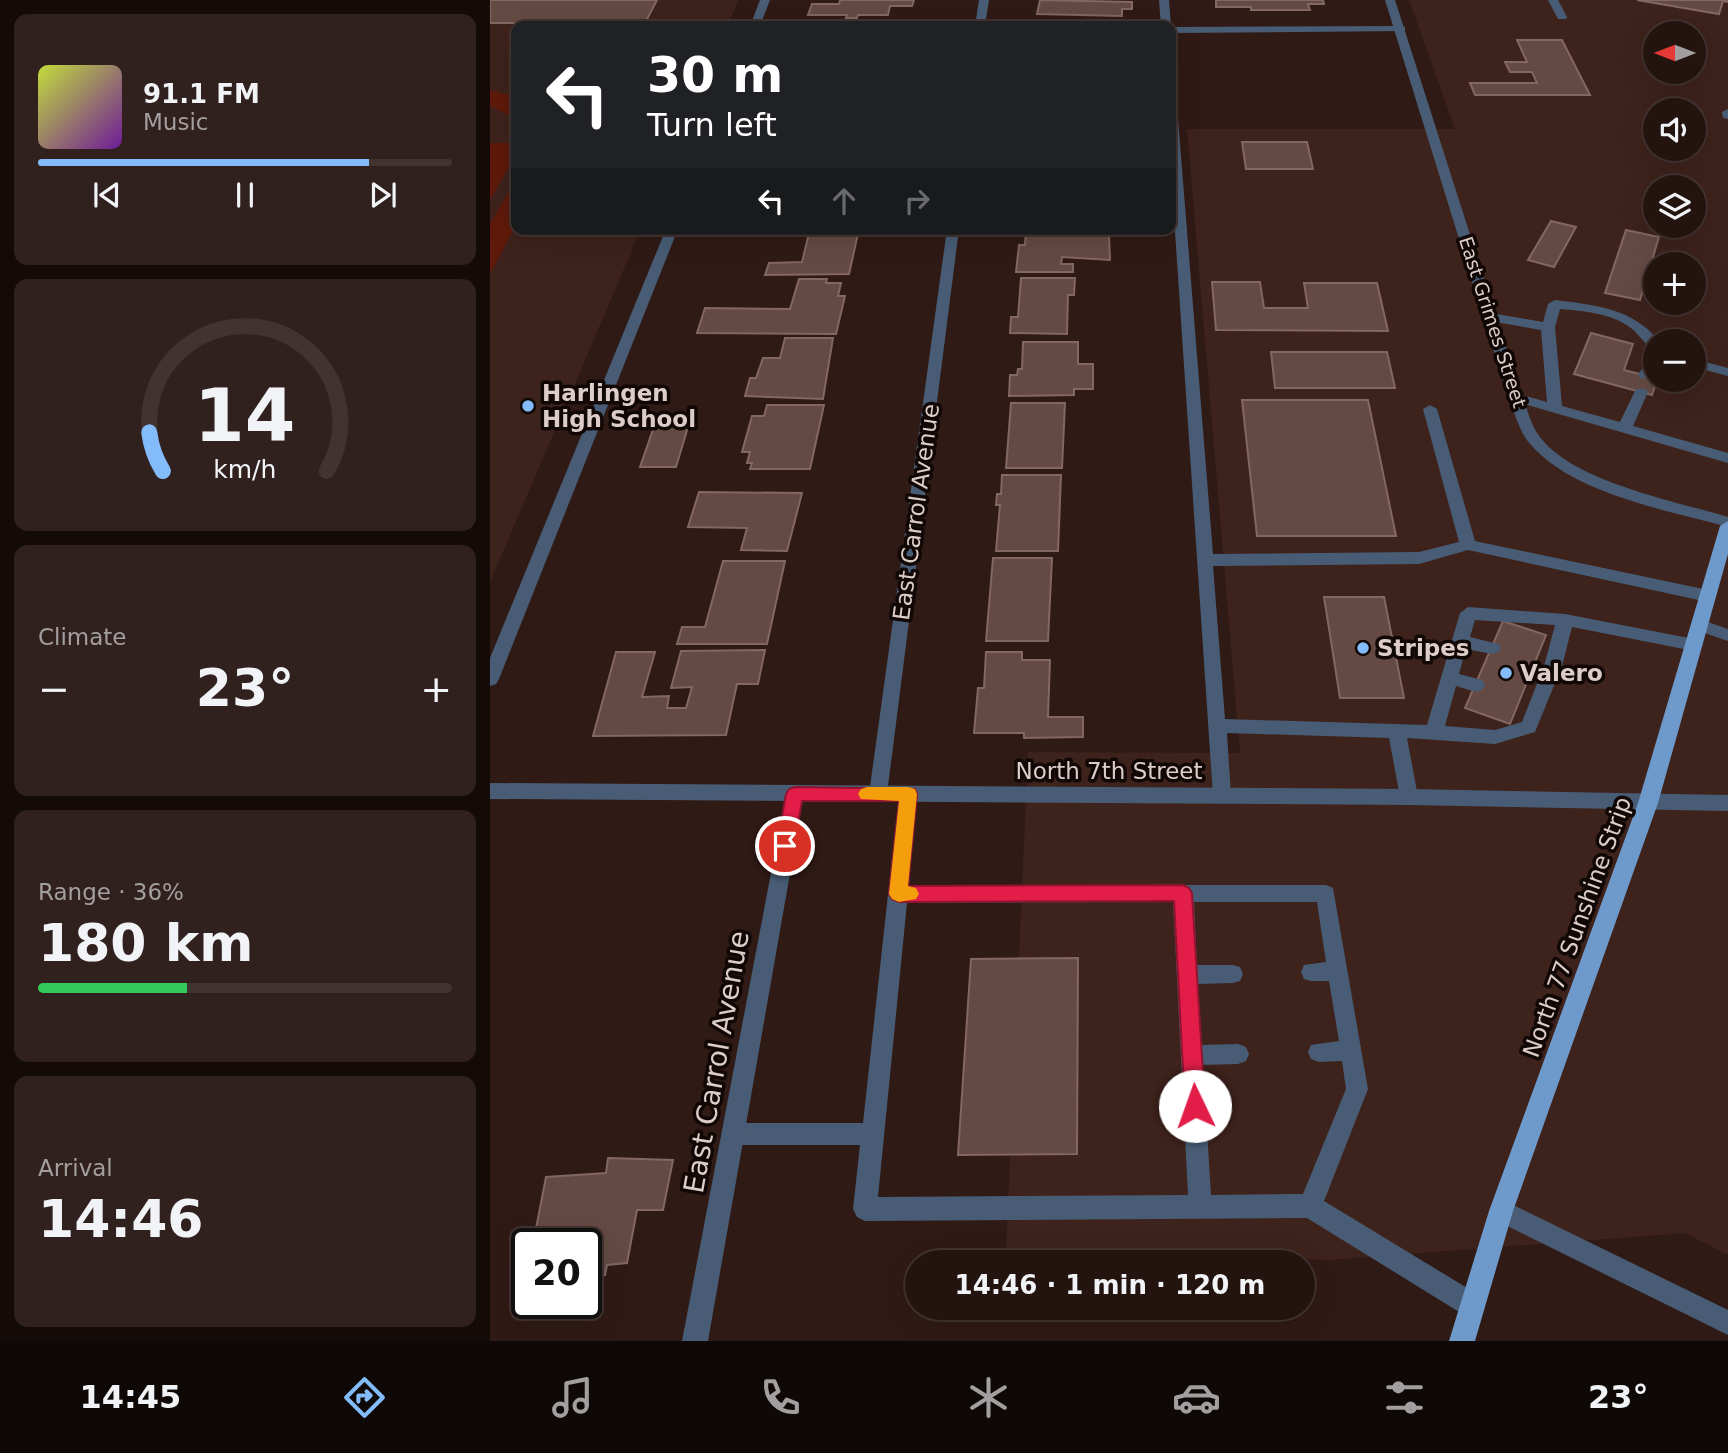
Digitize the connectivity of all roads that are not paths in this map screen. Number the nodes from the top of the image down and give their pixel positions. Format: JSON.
{"nodes":[{"id":1,"x":765,"y":0,"type":"edge"},
{"id":2,"x":984,"y":0,"type":"edge"},
{"id":3,"x":1164,"y":0,"type":"edge"},
{"id":4,"x":1390,"y":0,"type":"edge"},
{"id":5,"x":1553,"y":0,"type":"edge"},
{"id":6,"x":1562,"y":17,"type":"dead end"},
{"id":7,"x":757,"y":21,"type":"edge"},
{"id":8,"x":981,"y":21,"type":"edge"},
{"id":9,"x":1166,"y":21,"type":"edge"},
{"id":10,"x":1401,"y":29,"type":"junction"},
{"id":11,"x":1176,"y":30,"type":"edge"},
{"id":12,"x":1176,"y":163,"type":"edge"},
{"id":13,"x":670,"y":235,"type":"edge"},
{"id":14,"x":952,"y":235,"type":"edge"},
{"id":15,"x":1490,"y":317,"type":"junction"},
{"id":16,"x":1548,"y":327,"type":"junction"},
{"id":17,"x":1643,"y":330,"type":"edge"},
{"id":18,"x":1706,"y":366,"type":"edge"},
{"id":19,"x":1728,"y":372,"type":"edge"},
{"id":20,"x":1641,"y":392,"type":"dead end"},
{"id":21,"x":1515,"y":397,"type":"junction"},
{"id":22,"x":1555,"y":407,"type":"junction"},
{"id":23,"x":1430,"y":409,"type":"dead end"},
{"id":24,"x":1625,"y":428,"type":"junction"},
{"id":25,"x":1728,"y":458,"type":"edge"},
{"id":26,"x":1726,"y":536,"type":"edge"},
{"id":27,"x":1468,"y":545,"type":"junction"},
{"id":28,"x":1205,"y":560,"type":"junction"},
{"id":29,"x":1708,"y":596,"type":"junction"},
{"id":30,"x":1565,"y":620,"type":"junction"},
{"id":31,"x":1697,"y":635,"type":"junction"},
{"id":32,"x":1728,"y":635,"type":"edge"},
{"id":33,"x":1459,"y":641,"type":"junction"},
{"id":34,"x":1492,"y":649,"type":"dead end"},
{"id":35,"x":1449,"y":678,"type":"junction"},
{"id":36,"x":490,"y":679,"type":"edge"},
{"id":37,"x":1476,"y":685,"type":"dead end"},
{"id":38,"x":1521,"y":697,"type":"dead end"},
{"id":39,"x":1539,"y":701,"type":"junction"},
{"id":40,"x":1217,"y":726,"type":"junction"},
{"id":41,"x":1397,"y":731,"type":"junction"},
{"id":42,"x":1434,"y":732,"type":"junction"},
{"id":43,"x":490,"y":791,"type":"edge"},
{"id":44,"x":795,"y":794,"type":"junction"},
{"id":45,"x":878,"y":794,"type":"junction"},
{"id":46,"x":908,"y":794,"type":"junction"},
{"id":47,"x":1222,"y":796,"type":"junction"},
{"id":48,"x":1409,"y":797,"type":"junction"},
{"id":49,"x":1648,"y":803,"type":"junction"},
{"id":50,"x":1728,"y":803,"type":"edge"},
{"id":51,"x":1183,"y":893,"type":"junction"},
{"id":52,"x":899,"y":894,"type":"junction"},
{"id":53,"x":1338,"y":971,"type":"junction"},
{"id":54,"x":1311,"y":972,"type":"dead end"},
{"id":55,"x":1233,"y":974,"type":"dead end"},
{"id":56,"x":1188,"y":975,"type":"junction"},
{"id":57,"x":1351,"y":1051,"type":"junction"},
{"id":58,"x":1319,"y":1052,"type":"dead end"},
{"id":59,"x":1238,"y":1054,"type":"dead end"},
{"id":60,"x":1192,"y":1055,"type":"junction"},
{"id":61,"x":733,"y":1134,"type":"junction"},
{"id":62,"x":873,"y":1134,"type":"junction"},
{"id":63,"x":1310,"y":1206,"type":"junction"},
{"id":64,"x":1200,"y":1208,"type":"junction"},
{"id":65,"x":1501,"y":1211,"type":"junction"},
{"id":66,"x":1473,"y":1306,"type":"junction"},
{"id":67,"x":1728,"y":1323,"type":"edge"},
{"id":68,"x":695,"y":1341,"type":"edge"},
{"id":69,"x":1462,"y":1341,"type":"edge"}],
"edges":[{"from":1,"to":7,"type":"street"},
{"from":2,"to":8,"type":"street"},
{"from":3,"to":9,"type":"street"},
{"from":4,"to":10,"type":"street","name":"East Grimes Street"},
{"from":5,"to":6,"type":"street"},
{"from":10,"to":11,"type":"street"},
{"from":10,"to":15,"type":"street","name":"East Grimes Street"},
{"from":12,"to":28,"type":"street"},
{"from":13,"to":36,"type":"street"},
{"from":14,"to":45,"type":"street","name":"East Carrol Avenue"},
{"from":15,"to":16,"type":"street"},
{"from":15,"to":21,"type":"street","name":"East Grimes Street"},
{"from":16,"to":17,"type":"street"},
{"from":16,"to":22,"type":"street"},
{"from":18,"to":19,"type":"street"},
{"from":20,"to":24,"type":"street"},
{"from":21,"to":22,"type":"street"},
{"from":21,"to":26,"type":"street","name":"East Grimes Street"},
{"from":22,"to":24,"type":"street"},
{"from":23,"to":27,"type":"street"},
{"from":24,"to":25,"type":"street"},
{"from":26,"to":29,"type":"main road","name":"North 77 Sunshine Strip"},
{"from":27,"to":28,"type":"street"},
{"from":27,"to":29,"type":"street"},
{"from":28,"to":40,"type":"street"},
{"from":29,"to":31,"type":"main road","name":"North 77 Sunshine Strip"},
{"from":30,"to":31,"type":"street"},
{"from":30,"to":33,"type":"street"},
{"from":30,"to":39,"type":"street"},
{"from":31,"to":32,"type":"street"},
{"from":31,"to":49,"type":"main road","name":"North 77 Sunshine Strip"},
{"from":33,"to":34,"type":"street"},
{"from":33,"to":35,"type":"street"},
{"from":35,"to":37,"type":"street"},
{"from":35,"to":42,"type":"street"},
{"from":38,"to":39,"type":"street"},
{"from":39,"to":42,"type":"street"},
{"from":40,"to":41,"type":"street"},
{"from":40,"to":47,"type":"street"},
{"from":41,"to":42,"type":"street"},
{"from":41,"to":48,"type":"street"},
{"from":43,"to":44,"type":"street","name":"North 7th Street"},
{"from":44,"to":45,"type":"street","name":"North 7th Street"},
{"from":44,"to":61,"type":"street","name":"East Carrol Avenue"},
{"from":45,"to":46,"type":"street","name":"North 7th Street"},
{"from":46,"to":47,"type":"street","name":"North 7th Street"},
{"from":46,"to":52,"type":"street"},
{"from":47,"to":48,"type":"street","name":"North 7th Street"},
{"from":48,"to":49,"type":"street","name":"North 7th Street"},
{"from":49,"to":50,"type":"street","name":"North 7th Street"},
{"from":49,"to":65,"type":"main road","name":"North 77 Sunshine Strip"},
{"from":51,"to":52,"type":"street"},
{"from":51,"to":53,"type":"street"},
{"from":51,"to":56,"type":"street"},
{"from":52,"to":62,"type":"street"},
{"from":53,"to":54,"type":"street"},
{"from":53,"to":57,"type":"street"},
{"from":55,"to":56,"type":"street"},
{"from":56,"to":60,"type":"street"},
{"from":57,"to":58,"type":"street"},
{"from":57,"to":63,"type":"street"},
{"from":59,"to":60,"type":"street"},
{"from":60,"to":64,"type":"street"},
{"from":61,"to":62,"type":"street"},
{"from":61,"to":68,"type":"street","name":"East Carrol Avenue"},
{"from":62,"to":64,"type":"street"},
{"from":63,"to":64,"type":"street"},
{"from":63,"to":66,"type":"street"},
{"from":65,"to":66,"type":"main road","name":"North 77 Sunshine Strip"},
{"from":65,"to":67,"type":"street"},
{"from":66,"to":69,"type":"main road","name":"North 77 Sunshine Strip"}]}
